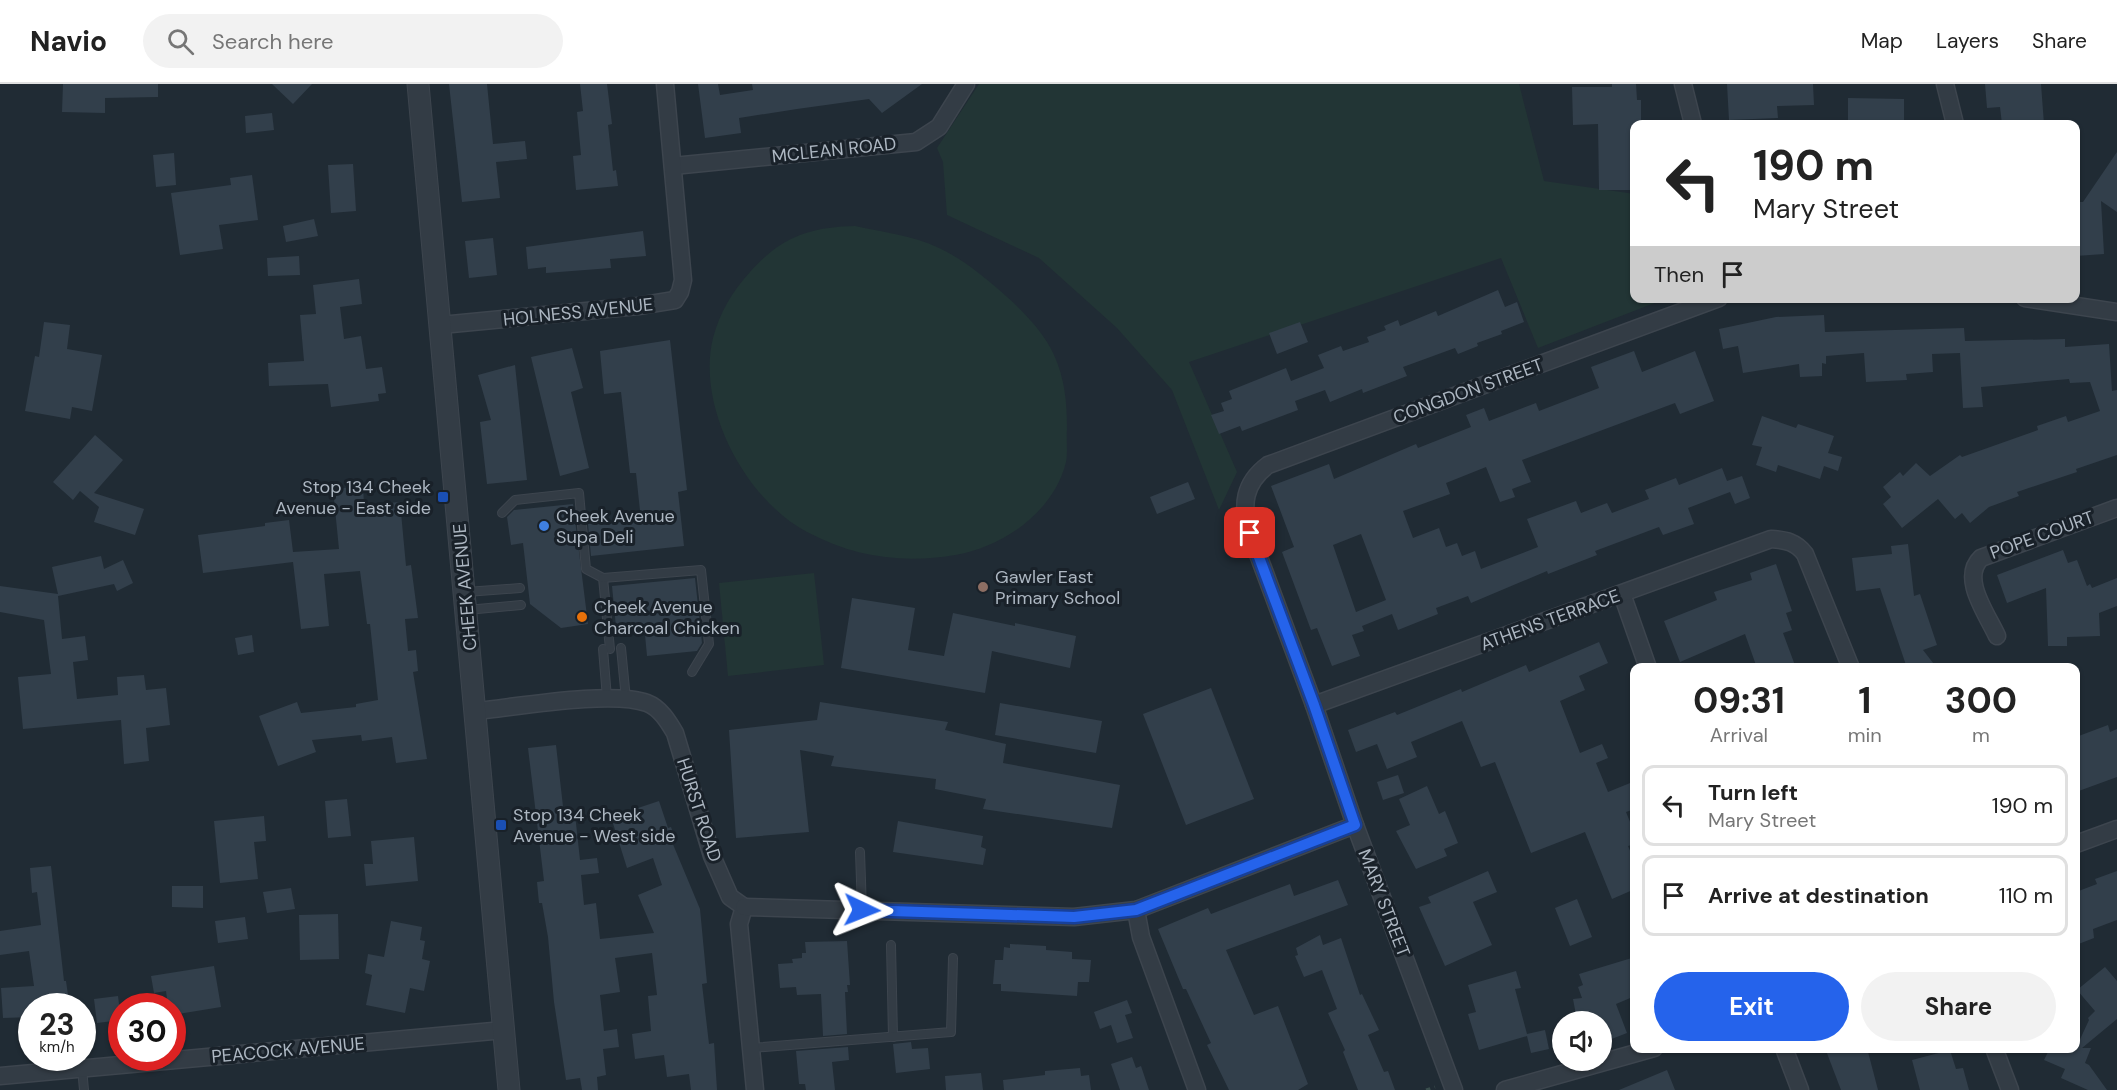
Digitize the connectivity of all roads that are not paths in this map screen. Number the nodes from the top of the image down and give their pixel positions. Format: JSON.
{"nodes":[{"id":1,"x":418,"y":84,"type":"edge"},
{"id":2,"x":665,"y":84,"type":"edge"},
{"id":3,"x":966,"y":84,"type":"edge"},
{"id":4,"x":1683,"y":84,"type":"edge"},
{"id":5,"x":1945,"y":84,"type":"edge"},
{"id":6,"x":1692,"y":120,"type":"edge"},
{"id":7,"x":1953,"y":120,"type":"edge"},
{"id":8,"x":673,"y":166,"type":"junction"},
{"id":9,"x":1705,"y":303,"type":"edge"},
{"id":10,"x":2058,"y":303,"type":"edge"},
{"id":11,"x":2117,"y":312,"type":"edge"},
{"id":12,"x":441,"y":325,"type":"junction"},
{"id":13,"x":2117,"y":508,"type":"edge"},
{"id":14,"x":1244,"y":512,"type":"joint"},
{"id":15,"x":502,"y":513,"type":"dead end"},
{"id":16,"x":603,"y":578,"type":"junction"},
{"id":17,"x":520,"y":588,"type":"dead end"},
{"id":18,"x":1622,"y":594,"type":"junction"},
{"id":19,"x":466,"y":601,"type":"junction"},
{"id":20,"x":521,"y":605,"type":"dead end"},
{"id":21,"x":1997,"y":636,"type":"dead end"},
{"id":22,"x":621,"y":648,"type":"dead end"},
{"id":23,"x":1646,"y":663,"type":"edge"},
{"id":24,"x":1849,"y":663,"type":"edge"},
{"id":25,"x":692,"y":672,"type":"dead end"},
{"id":26,"x":607,"y":698,"type":"junction"},
{"id":27,"x":626,"y":699,"type":"junction"},
{"id":28,"x":1314,"y":705,"type":"junction"},
{"id":29,"x":476,"y":711,"type":"junction"},
{"id":30,"x":1355,"y":825,"type":"junction"},
{"id":31,"x":2117,"y":829,"type":"edge"},
{"id":32,"x":2080,"y":843,"type":"edge"},
{"id":33,"x":860,"y":852,"type":"dead end"},
{"id":34,"x":744,"y":907,"type":"junction"},
{"id":35,"x":862,"y":910,"type":"junction"},
{"id":36,"x":1136,"y":910,"type":"junction"},
{"id":37,"x":891,"y":945,"type":"dead end"},
{"id":38,"x":953,"y":958,"type":"dead end"},
{"id":39,"x":504,"y":1030,"type":"junction"},
{"id":40,"x":893,"y":1037,"type":"junction"},
{"id":41,"x":751,"y":1048,"type":"junction"},
{"id":42,"x":1636,"y":1053,"type":"edge"},
{"id":43,"x":1786,"y":1053,"type":"edge"},
{"id":44,"x":1996,"y":1053,"type":"edge"},
{"id":45,"x":96,"y":1067,"type":"edge"},
{"id":46,"x":51,"y":1071,"type":"edge"},
{"id":47,"x":82,"y":1071,"type":"edge"},
{"id":48,"x":0,"y":1076,"type":"edge"},
{"id":49,"x":84,"y":1090,"type":"edge"},
{"id":50,"x":509,"y":1090,"type":"edge"},
{"id":51,"x":755,"y":1090,"type":"edge"},
{"id":52,"x":1197,"y":1090,"type":"edge"},
{"id":53,"x":1454,"y":1090,"type":"edge"},
{"id":54,"x":1505,"y":1090,"type":"edge"},
{"id":55,"x":1800,"y":1090,"type":"edge"},
{"id":56,"x":2010,"y":1090,"type":"edge"}],
"edges":[{"from":1,"to":12,"type":"street","name":"CHEEK AVENUE"},
{"from":2,"to":8,"type":"street","name":"HOLNESS AVENUE"},
{"from":3,"to":8,"type":"street","name":"MCLEAN ROAD"},
{"from":4,"to":6,"type":"street"},
{"from":5,"to":7,"type":"street"},
{"from":8,"to":12,"type":"street","name":"HOLNESS AVENUE"},
{"from":9,"to":14,"type":"street","name":"CONGDON STREET"},
{"from":10,"to":11,"type":"street"},
{"from":12,"to":19,"type":"street","name":"CHEEK AVENUE"},
{"from":13,"to":21,"type":"street","name":"POPE COURT"},
{"from":14,"to":28,"type":"street","name":"MARY STREET"},
{"from":15,"to":16,"type":"lane"},
{"from":16,"to":25,"type":"lane"},
{"from":16,"to":26,"type":"lane"},
{"from":17,"to":19,"type":"lane"},
{"from":18,"to":23,"type":"street"},
{"from":18,"to":24,"type":"street","name":"ATHENS TERRACE"},
{"from":18,"to":28,"type":"street","name":"ATHENS TERRACE"},
{"from":19,"to":20,"type":"lane"},
{"from":19,"to":29,"type":"street","name":"CHEEK AVENUE"},
{"from":22,"to":27,"type":"lane"},
{"from":26,"to":27,"type":"street","name":"HURST ROAD"},
{"from":26,"to":29,"type":"street","name":"HURST ROAD"},
{"from":27,"to":34,"type":"street","name":"HURST ROAD"},
{"from":28,"to":30,"type":"street","name":"MARY STREET"},
{"from":29,"to":39,"type":"street","name":"CHEEK AVENUE"},
{"from":30,"to":36,"type":"street"},
{"from":30,"to":53,"type":"street","name":"MARY STREET"},
{"from":31,"to":32,"type":"street"},
{"from":33,"to":35,"type":"lane"},
{"from":34,"to":35,"type":"street"},
{"from":34,"to":41,"type":"street"},
{"from":35,"to":36,"type":"street"},
{"from":36,"to":52,"type":"street"},
{"from":37,"to":40,"type":"lane"},
{"from":38,"to":40,"type":"lane"},
{"from":39,"to":45,"type":"street","name":"PEACOCK AVENUE"},
{"from":39,"to":50,"type":"street","name":"CHEEK AVENUE"},
{"from":40,"to":41,"type":"lane"},
{"from":41,"to":51,"type":"street"},
{"from":42,"to":54,"type":"street"},
{"from":43,"to":55,"type":"street"},
{"from":44,"to":56,"type":"street"},
{"from":46,"to":48,"type":"street","name":"PEACOCK AVENUE"},
{"from":47,"to":49,"type":"lane"}]}
